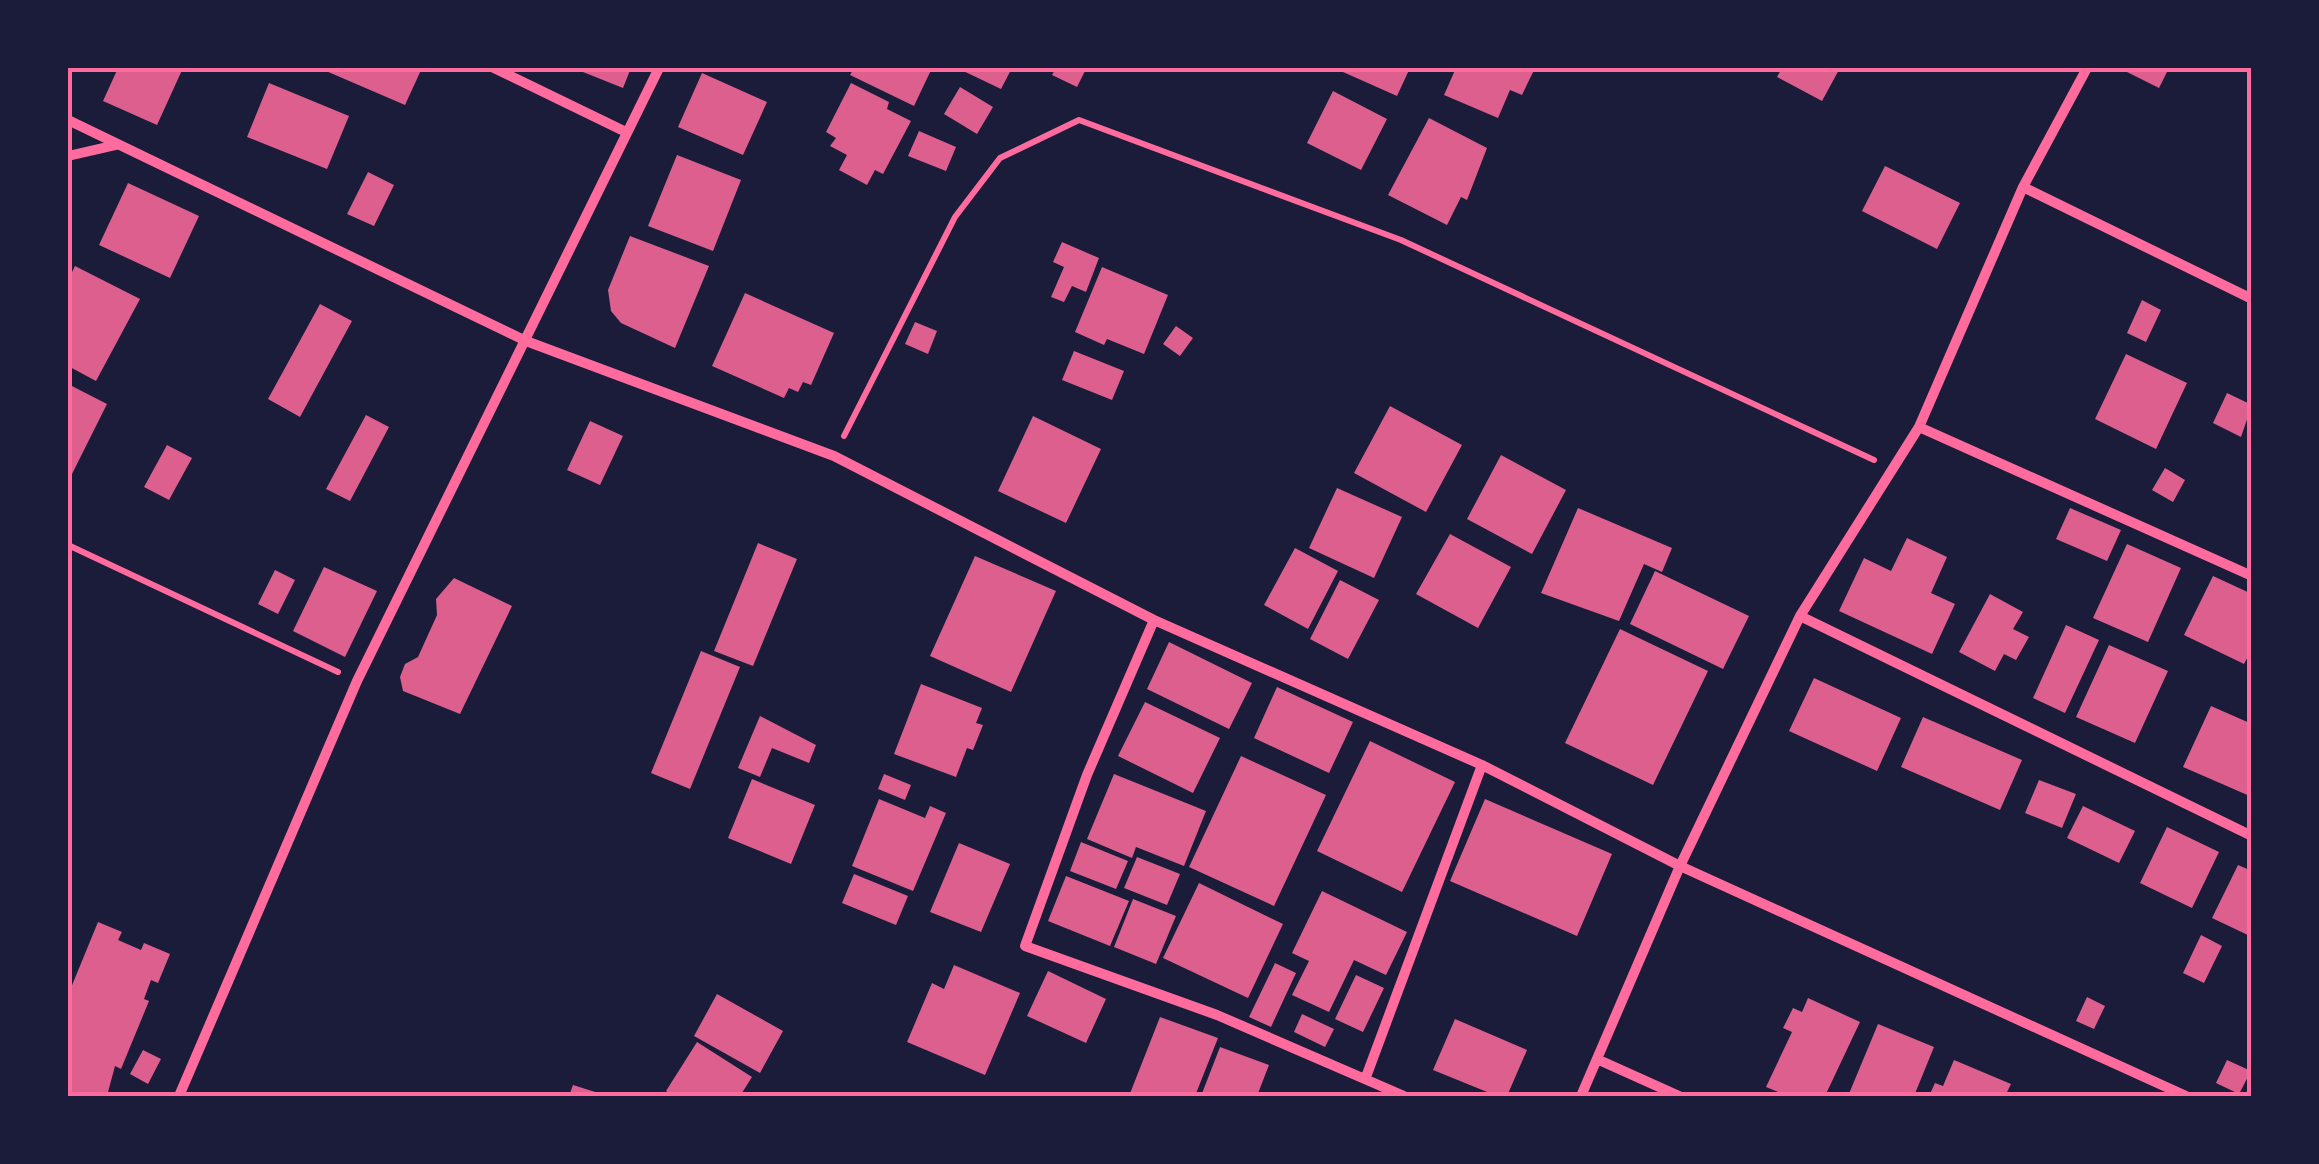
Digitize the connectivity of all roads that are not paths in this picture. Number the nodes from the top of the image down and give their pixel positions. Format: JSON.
{"nodes":[{"id":1,"x":494,"y":68,"type":"edge"},
{"id":2,"x":659,"y":68,"type":"edge"},
{"id":3,"x":2088,"y":68,"type":"edge"},
{"id":4,"x":68,"y":120,"type":"edge"},
{"id":5,"x":626,"y":132,"type":"junction"},
{"id":6,"x":118,"y":145,"type":"junction"},
{"id":7,"x":68,"y":156,"type":"edge"},
{"id":8,"x":2022,"y":187,"type":"junction"},
{"id":9,"x":2252,"y":299,"type":"edge"},
{"id":10,"x":526,"y":341,"type":"junction"},
{"id":11,"x":1919,"y":427,"type":"junction"},
{"id":12,"x":2252,"y":576,"type":"edge"},
{"id":13,"x":1800,"y":616,"type":"junction"},
{"id":14,"x":1154,"y":620,"type":"junction"},
{"id":15,"x":1482,"y":764,"type":"junction"},
{"id":16,"x":2252,"y":836,"type":"edge"},
{"id":17,"x":1680,"y":866,"type":"junction"},
{"id":18,"x":1599,"y":1060,"type":"junction"},
{"id":19,"x":1366,"y":1077,"type":"junction"},
{"id":20,"x":180,"y":1096,"type":"edge"},
{"id":21,"x":1404,"y":1096,"type":"edge"},
{"id":22,"x":1581,"y":1096,"type":"edge"},
{"id":23,"x":1679,"y":1096,"type":"edge"},
{"id":24,"x":2186,"y":1096,"type":"edge"}],
"edges":[{"from":1,"to":5,"type":"street"},
{"from":2,"to":5,"type":"street"},
{"from":3,"to":8,"type":"street"},
{"from":4,"to":6,"type":"street"},
{"from":5,"to":10,"type":"street"},
{"from":6,"to":7,"type":"street"},
{"from":6,"to":10,"type":"street"},
{"from":8,"to":9,"type":"street"},
{"from":8,"to":11,"type":"street"},
{"from":10,"to":14,"type":"street"},
{"from":10,"to":20,"type":"street"},
{"from":11,"to":12,"type":"street"},
{"from":11,"to":13,"type":"street"},
{"from":13,"to":16,"type":"street"},
{"from":13,"to":17,"type":"street"},
{"from":14,"to":15,"type":"street"},
{"from":14,"to":19,"type":"street"},
{"from":15,"to":17,"type":"street"},
{"from":15,"to":19,"type":"street"},
{"from":17,"to":18,"type":"street"},
{"from":17,"to":24,"type":"street"},
{"from":18,"to":22,"type":"street"},
{"from":18,"to":23,"type":"street"},
{"from":19,"to":21,"type":"street"}]}
